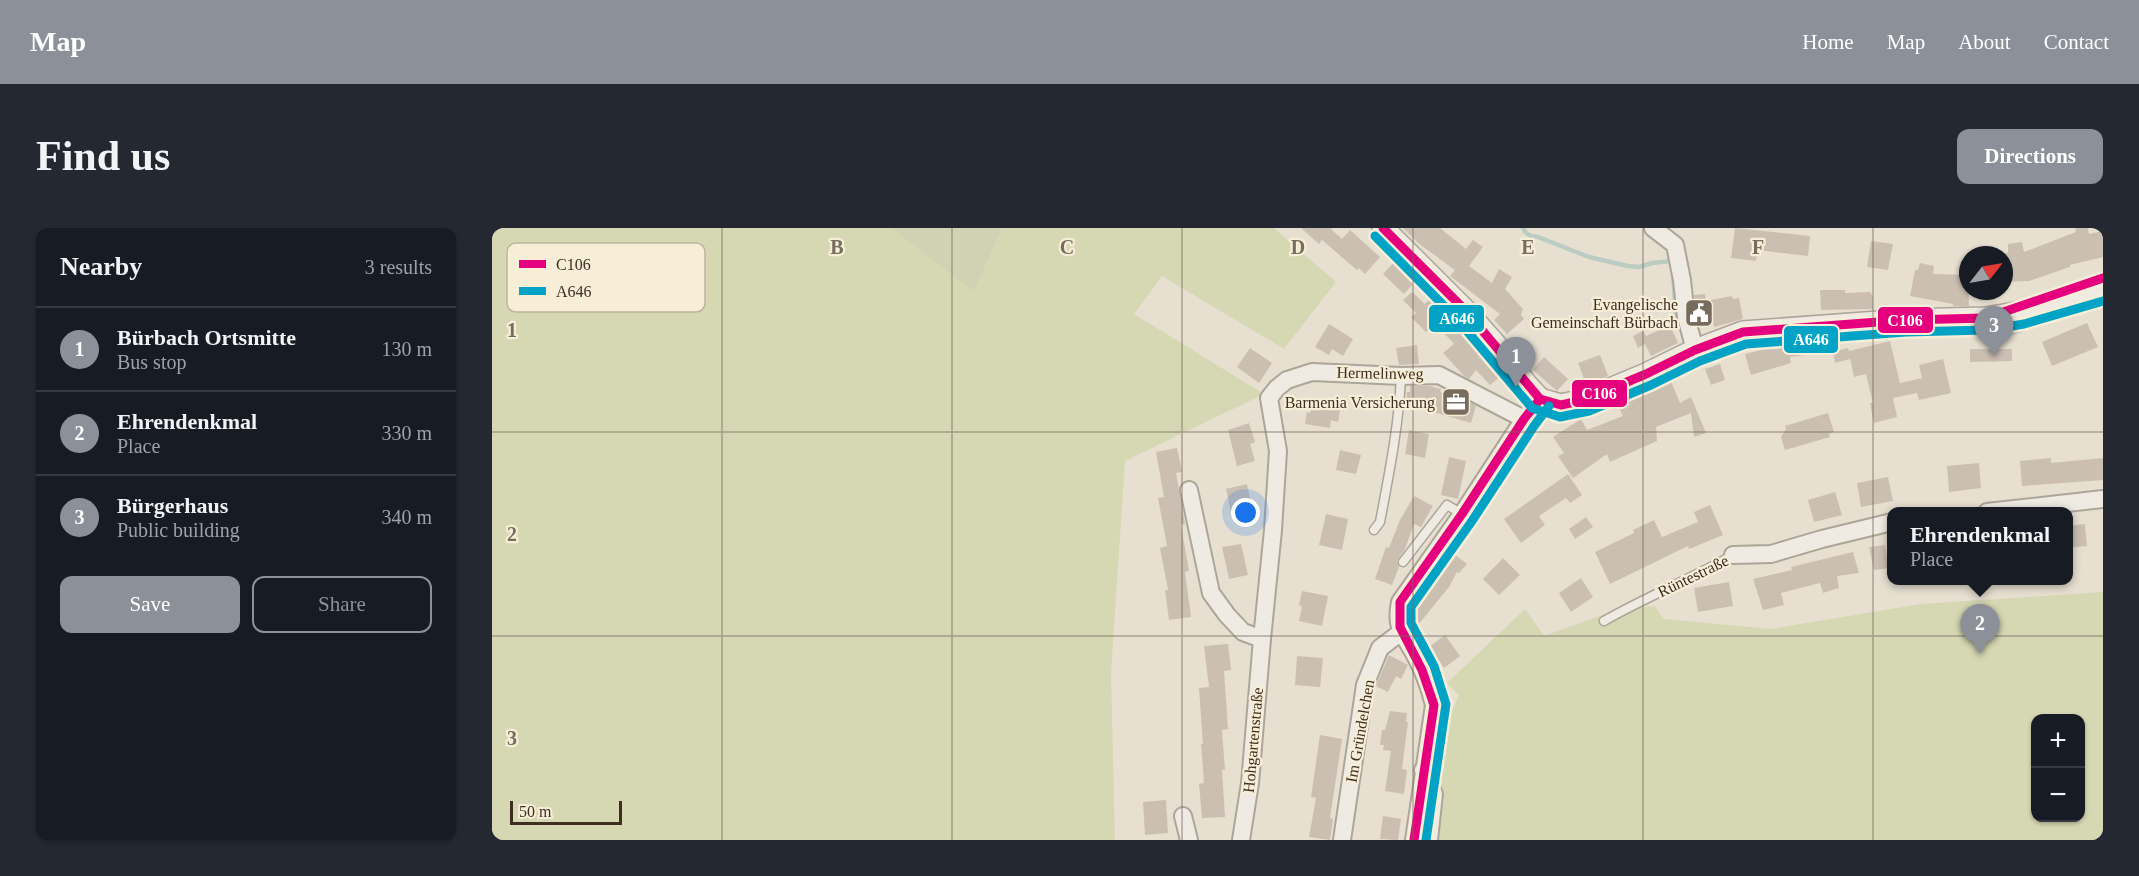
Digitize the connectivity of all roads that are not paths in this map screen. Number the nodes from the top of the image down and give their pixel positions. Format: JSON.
{"nodes":[{"id":1,"x":1383,"y":228,"type":"edge"},
{"id":2,"x":1653,"y":228,"type":"edge"},
{"id":3,"x":2103,"y":278,"type":"edge"},
{"id":4,"x":2103,"y":288,"type":"edge"},
{"id":5,"x":1986,"y":318,"type":"junction"},
{"id":6,"x":1695,"y":350,"type":"junction"},
{"id":7,"x":1401,"y":376,"type":"junction"},
{"id":8,"x":1269,"y":398,"type":"joint"},
{"id":9,"x":1540,"y":399,"type":"junction"},
{"id":10,"x":1524,"y":419,"type":"junction"},
{"id":11,"x":1189,"y":490,"type":"dead end"},
{"id":12,"x":2103,"y":498,"type":"edge"},
{"id":13,"x":2029,"y":507,"type":"edge"},
{"id":14,"x":1462,"y":514,"type":"junction"},
{"id":15,"x":1887,"y":523,"type":"edge"},
{"id":16,"x":1374,"y":530,"type":"dead end"},
{"id":17,"x":1733,"y":555,"type":"joint"},
{"id":18,"x":1403,"y":562,"type":"dead end"},
{"id":19,"x":1604,"y":621,"type":"dead end"},
{"id":20,"x":1400,"y":633,"type":"junction"},
{"id":21,"x":1262,"y":639,"type":"junction"},
{"id":22,"x":1423,"y":770,"type":"junction"},
{"id":23,"x":1183,"y":816,"type":"dead end"},
{"id":24,"x":1189,"y":840,"type":"edge"},
{"id":25,"x":1241,"y":840,"type":"edge"},
{"id":26,"x":1342,"y":840,"type":"edge"},
{"id":27,"x":1414,"y":840,"type":"edge"},
{"id":28,"x":1429,"y":840,"type":"edge"}],
"edges":[{"from":1,"to":9,"type":"street"},
{"from":2,"to":6,"type":"street"},
{"from":3,"to":5,"type":"street"},
{"from":4,"to":5,"type":"street"},
{"from":5,"to":6,"type":"street"},
{"from":6,"to":9,"type":"street"},
{"from":7,"to":8,"type":"street","name":"Hermelinweg"},
{"from":7,"to":10,"type":"street","name":"Hermelinweg"},
{"from":7,"to":16,"type":"lane"},
{"from":8,"to":21,"type":"street","name":"Hohgartenstraße"},
{"from":9,"to":10,"type":"street"},
{"from":10,"to":14,"type":"street"},
{"from":11,"to":21,"type":"street"},
{"from":12,"to":13,"type":"street"},
{"from":14,"to":18,"type":"lane"},
{"from":14,"to":20,"type":"street"},
{"from":15,"to":17,"type":"street","name":"Rüntestraße"},
{"from":17,"to":19,"type":"lane","name":"Rüntestraße"},
{"from":20,"to":22,"type":"street"},
{"from":20,"to":26,"type":"street","name":"Im Gründelchen"},
{"from":21,"to":25,"type":"street","name":"Hohgartenstraße"},
{"from":22,"to":27,"type":"street"},
{"from":22,"to":28,"type":"street"},
{"from":23,"to":24,"type":"street"}]}
